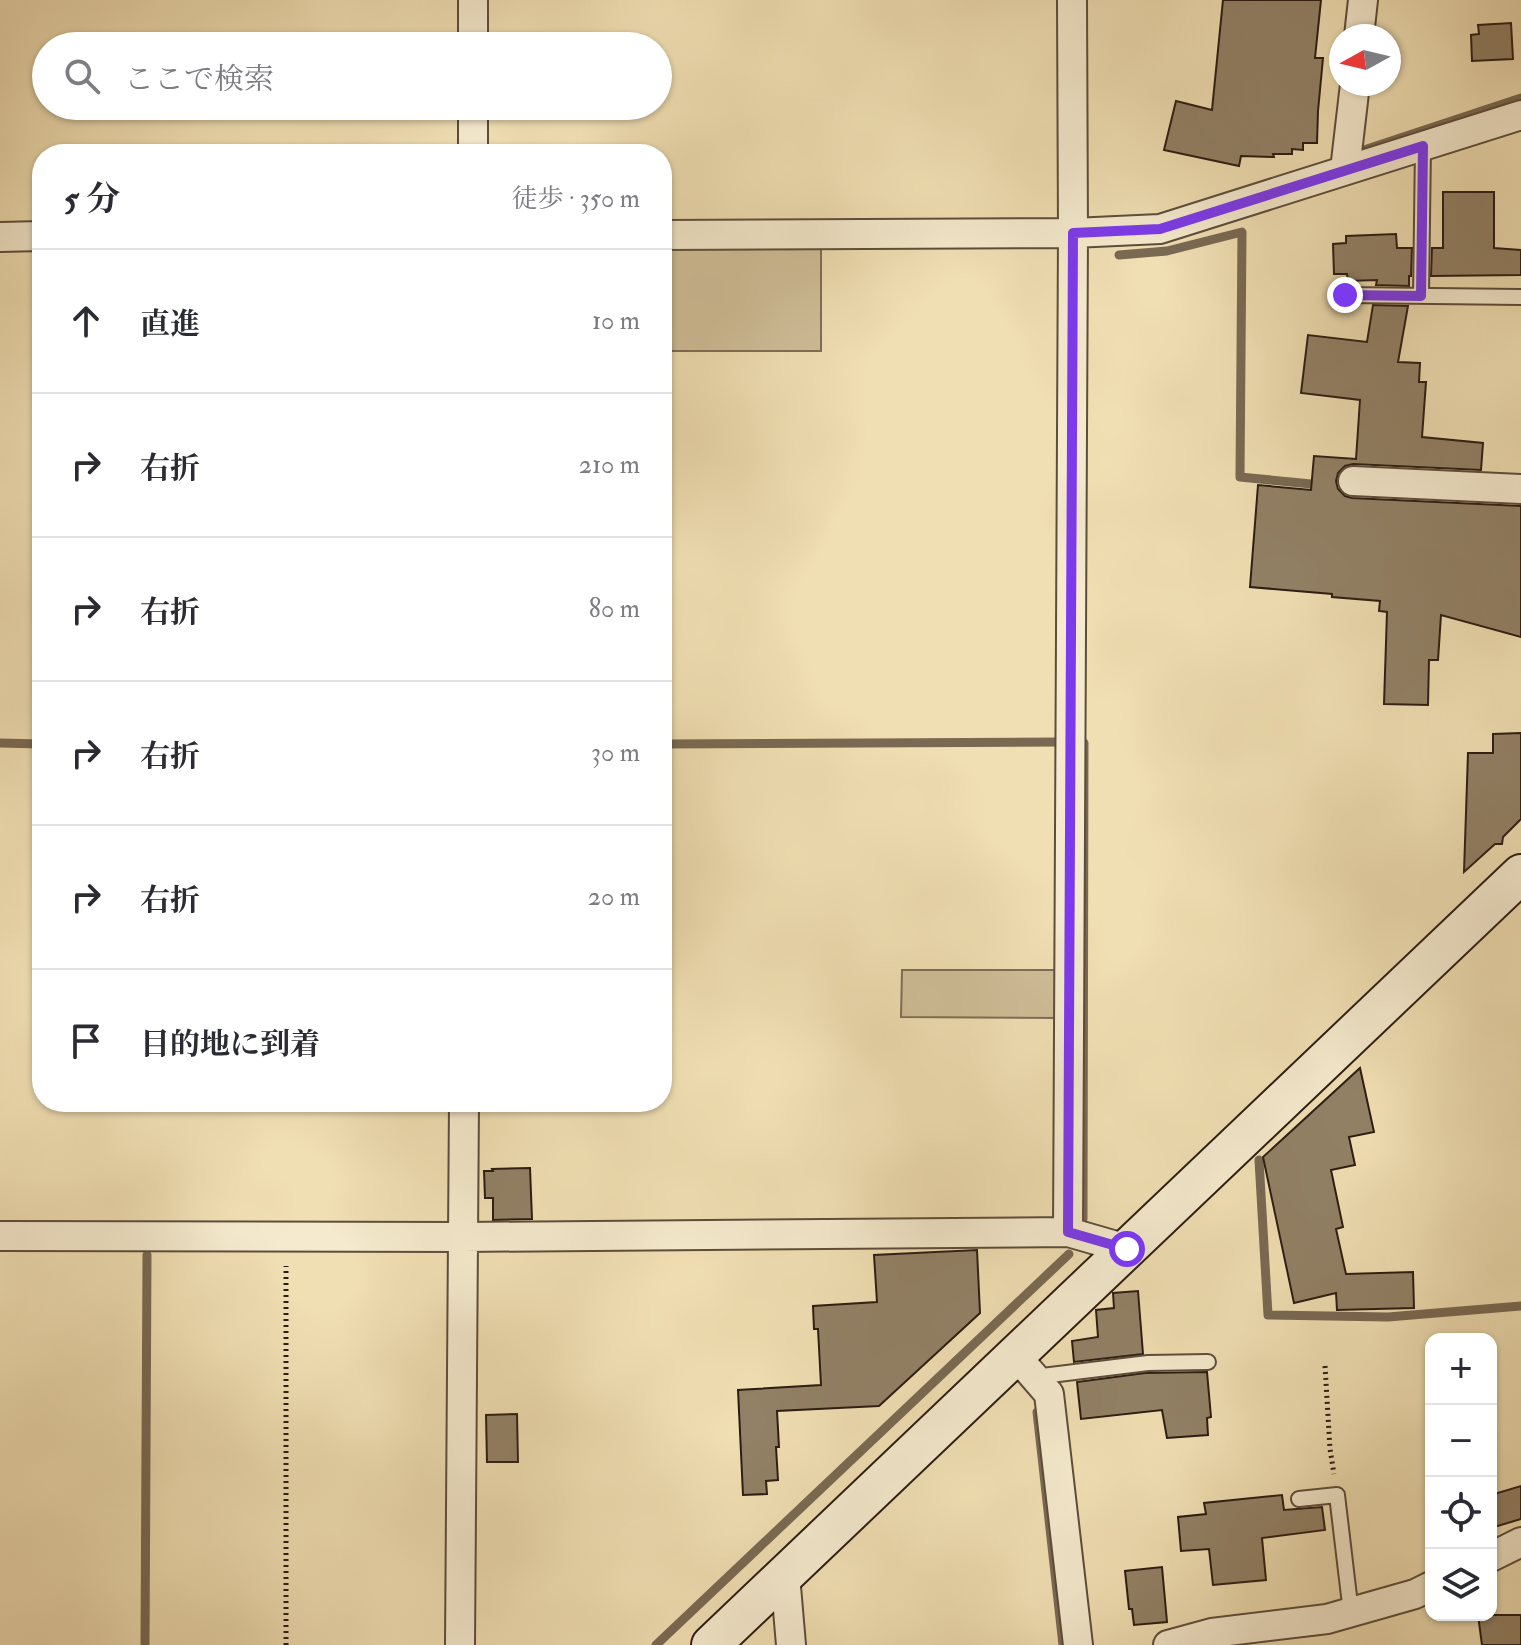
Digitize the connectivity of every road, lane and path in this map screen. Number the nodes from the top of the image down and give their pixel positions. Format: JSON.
{"nodes":[{"id":1,"x":473,"y":0,"type":"edge"},
{"id":2,"x":1072,"y":0,"type":"edge"},
{"id":3,"x":1363,"y":0,"type":"edge"},
{"id":4,"x":1360,"y":24,"type":"edge"},
{"id":5,"x":473,"y":32,"type":"edge"},
{"id":6,"x":1354,"y":96,"type":"edge"},
{"id":7,"x":1521,"y":115,"type":"edge"},
{"id":8,"x":473,"y":120,"type":"edge"},
{"id":9,"x":473,"y":144,"type":"edge"},
{"id":10,"x":1423,"y":146,"type":"junction"},
{"id":11,"x":1345,"y":170,"type":"junction"},
{"id":12,"x":1073,"y":233,"type":"junction"},
{"id":13,"x":672,"y":235,"type":"edge"},
{"id":14,"x":32,"y":236,"type":"edge"},
{"id":15,"x":0,"y":237,"type":"edge"},
{"id":16,"x":1345,"y":295,"type":"dead end"},
{"id":17,"x":1421,"y":296,"type":"junction"},
{"id":18,"x":1521,"y":297,"type":"edge"},
{"id":19,"x":1353,"y":481,"type":"dead end"},
{"id":20,"x":1521,"y":489,"type":"edge"},
{"id":21,"x":1521,"y":874,"type":"edge"},
{"id":22,"x":464,"y":1112,"type":"edge"},
{"id":23,"x":1068,"y":1232,"type":"junction"},
{"id":24,"x":0,"y":1236,"type":"edge"},
{"id":25,"x":287,"y":1237,"type":"junction"},
{"id":26,"x":463,"y":1237,"type":"junction"},
{"id":27,"x":1127,"y":1249,"type":"junction"},
{"id":28,"x":1208,"y":1362,"type":"dead end"},
{"id":29,"x":1025,"y":1366,"type":"junction"},
{"id":30,"x":1325,"y":1366,"type":"dead end"},
{"id":31,"x":1337,"y":1495,"type":"junction"},
{"id":32,"x":1299,"y":1499,"type":"dead end"},
{"id":33,"x":1521,"y":1542,"type":"edge"},
{"id":34,"x":1497,"y":1554,"type":"edge"},
{"id":35,"x":785,"y":1575,"type":"junction"},
{"id":36,"x":1425,"y":1589,"type":"edge"},
{"id":37,"x":1335,"y":1626,"type":"edge"},
{"id":38,"x":286,"y":1645,"type":"edge"},
{"id":39,"x":460,"y":1645,"type":"edge"},
{"id":40,"x":711,"y":1645,"type":"edge"},
{"id":41,"x":791,"y":1645,"type":"edge"},
{"id":42,"x":1078,"y":1645,"type":"edge"},
{"id":43,"x":1168,"y":1645,"type":"edge"}],
"edges":[{"from":1,"to":5,"type":"street"},
{"from":2,"to":12,"type":"street"},
{"from":3,"to":4,"type":"street"},
{"from":6,"to":11,"type":"street"},
{"from":7,"to":10,"type":"street"},
{"from":8,"to":9,"type":"street"},
{"from":10,"to":11,"type":"street"},
{"from":10,"to":17,"type":"lane"},
{"from":11,"to":12,"type":"street"},
{"from":12,"to":13,"type":"street"},
{"from":12,"to":23,"type":"street"},
{"from":14,"to":15,"type":"street"},
{"from":16,"to":17,"type":"lane"},
{"from":17,"to":18,"type":"lane"},
{"from":19,"to":20,"type":"street"},
{"from":21,"to":27,"type":"street"},
{"from":22,"to":26,"type":"street"},
{"from":23,"to":26,"type":"street"},
{"from":23,"to":27,"type":"street"},
{"from":24,"to":25,"type":"street"},
{"from":25,"to":26,"type":"street"},
{"from":25,"to":38,"type":"path"},
{"from":26,"to":39,"type":"street"},
{"from":27,"to":29,"type":"street"},
{"from":28,"to":29,"type":"lane"},
{"from":29,"to":35,"type":"street"},
{"from":29,"to":42,"type":"street"},
{"from":30,"to":31,"type":"path"},
{"from":31,"to":32,"type":"lane"},
{"from":31,"to":37,"type":"lane"},
{"from":33,"to":34,"type":"street"},
{"from":35,"to":40,"type":"street"},
{"from":35,"to":41,"type":"street"},
{"from":36,"to":37,"type":"street"},
{"from":37,"to":43,"type":"street"}]}
